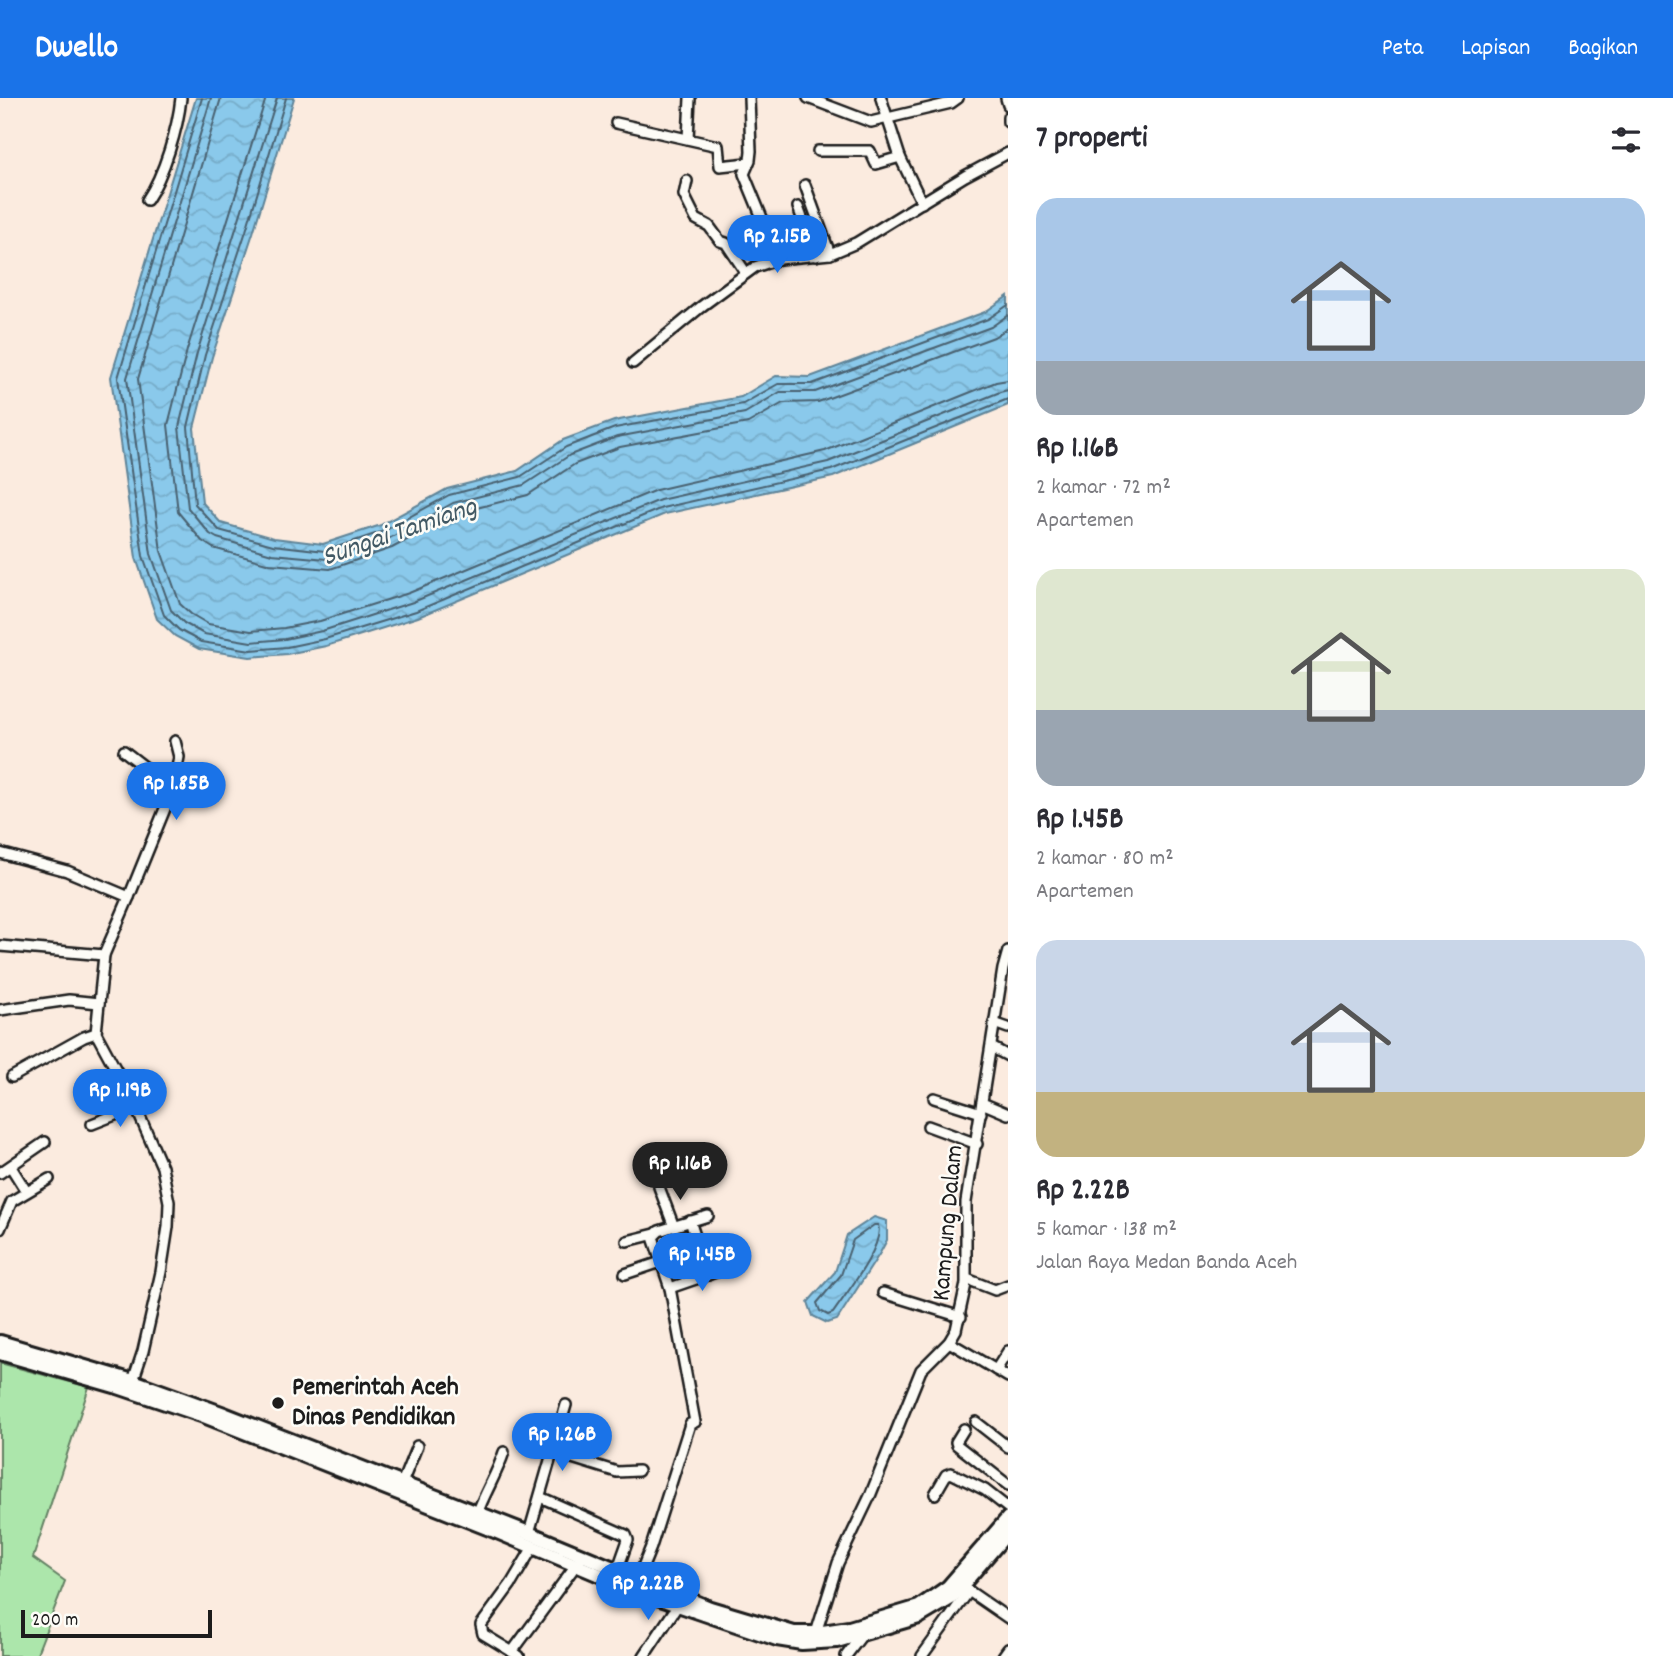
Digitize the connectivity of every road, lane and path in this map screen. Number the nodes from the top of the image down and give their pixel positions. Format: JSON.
{"nodes":[{"id":1,"x":181,"y":98,"type":"edge"},
{"id":2,"x":690,"y":98,"type":"edge"},
{"id":3,"x":749,"y":98,"type":"edge"},
{"id":4,"x":808,"y":98,"type":"edge"},
{"id":5,"x":881,"y":98,"type":"edge"},
{"id":6,"x":958,"y":98,"type":"edge"},
{"id":7,"x":1006,"y":98,"type":"edge"},
{"id":8,"x":1008,"y":105,"type":"edge"},
{"id":9,"x":886,"y":118,"type":"junction"},
{"id":10,"x":616,"y":123,"type":"dead end"},
{"id":11,"x":688,"y":139,"type":"junction"},
{"id":12,"x":818,"y":151,"type":"dead end"},
{"id":13,"x":1008,"y":153,"type":"edge"},
{"id":14,"x":900,"y":158,"type":"junction"},
{"id":15,"x":748,"y":163,"type":"junction"},
{"id":16,"x":687,"y":181,"type":"dead end"},
{"id":17,"x":804,"y":185,"type":"dead end"},
{"id":18,"x":147,"y":200,"type":"dead end"},
{"id":19,"x":922,"y":203,"type":"junction"},
{"id":20,"x":798,"y":208,"type":"dead end"},
{"id":21,"x":830,"y":254,"type":"junction"},
{"id":22,"x":816,"y":256,"type":"junction"},
{"id":23,"x":779,"y":259,"type":"junction"},
{"id":24,"x":746,"y":273,"type":"junction"},
{"id":25,"x":633,"y":363,"type":"dead end"},
{"id":26,"x":175,"y":741,"type":"dead end"},
{"id":27,"x":124,"y":751,"type":"dead end"},
{"id":28,"x":173,"y":789,"type":"junction"},
{"id":29,"x":0,"y":853,"type":"edge"},
{"id":30,"x":128,"y":897,"type":"junction"},
{"id":31,"x":0,"y":946,"type":"edge"},
{"id":32,"x":1008,"y":951,"type":"edge"},
{"id":33,"x":104,"y":955,"type":"junction"},
{"id":34,"x":99,"y":1003,"type":"junction"},
{"id":35,"x":0,"y":1010,"type":"edge"},
{"id":36,"x":994,"y":1023,"type":"junction"},
{"id":37,"x":1008,"y":1028,"type":"edge"},
{"id":38,"x":96,"y":1033,"type":"junction"},
{"id":39,"x":991,"y":1047,"type":"junction"},
{"id":40,"x":1008,"y":1056,"type":"edge"},
{"id":41,"x":12,"y":1076,"type":"dead end"},
{"id":42,"x":934,"y":1098,"type":"dead end"},
{"id":43,"x":134,"y":1103,"type":"junction"},
{"id":44,"x":981,"y":1108,"type":"junction"},
{"id":45,"x":1008,"y":1114,"type":"edge"},
{"id":46,"x":92,"y":1124,"type":"dead end"},
{"id":47,"x":928,"y":1126,"type":"dead end"},
{"id":48,"x":46,"y":1142,"type":"dead end"},
{"id":49,"x":977,"y":1144,"type":"junction"},
{"id":50,"x":10,"y":1167,"type":"junction"},
{"id":51,"x":0,"y":1173,"type":"edge"},
{"id":52,"x":49,"y":1179,"type":"dead end"},
{"id":53,"x":659,"y":1187,"type":"dead end"},
{"id":54,"x":26,"y":1191,"type":"junction"},
{"id":55,"x":708,"y":1216,"type":"dead end"},
{"id":56,"x":690,"y":1222,"type":"junction"},
{"id":57,"x":674,"y":1227,"type":"junction"},
{"id":58,"x":0,"y":1229,"type":"edge"},
{"id":59,"x":655,"y":1234,"type":"junction"},
{"id":60,"x":627,"y":1241,"type":"dead end"},
{"id":61,"x":715,"y":1244,"type":"dead end"},
{"id":62,"x":699,"y":1249,"type":"junction"},
{"id":63,"x":660,"y":1260,"type":"junction"},
{"id":64,"x":725,"y":1269,"type":"dead end"},
{"id":65,"x":625,"y":1274,"type":"dead end"},
{"id":66,"x":708,"y":1275,"type":"junction"},
{"id":67,"x":967,"y":1279,"type":"junction"},
{"id":68,"x":1008,"y":1285,"type":"edge"},
{"id":69,"x":670,"y":1288,"type":"junction"},
{"id":70,"x":883,"y":1293,"type":"dead end"},
{"id":71,"x":961,"y":1317,"type":"junction"},
{"id":72,"x":0,"y":1342,"type":"edge"},
{"id":73,"x":949,"y":1342,"type":"junction"},
{"id":74,"x":1008,"y":1351,"type":"edge"},
{"id":75,"x":0,"y":1353,"type":"edge"},
{"id":76,"x":996,"y":1370,"type":"junction"},
{"id":77,"x":1008,"y":1377,"type":"edge"},
{"id":78,"x":133,"y":1381,"type":"junction"},
{"id":79,"x":566,"y":1405,"type":"dead end"},
{"id":80,"x":976,"y":1422,"type":"dead end"},
{"id":81,"x":964,"y":1429,"type":"dead end"},
{"id":82,"x":417,"y":1446,"type":"dead end"},
{"id":83,"x":1008,"y":1447,"type":"edge"},
{"id":84,"x":300,"y":1450,"type":"junction"},
{"id":85,"x":504,"y":1452,"type":"dead end"},
{"id":86,"x":553,"y":1452,"type":"junction"},
{"id":87,"x":638,"y":1471,"type":"dead end"},
{"id":88,"x":402,"y":1483,"type":"junction"},
{"id":89,"x":1008,"y":1485,"type":"edge"},
{"id":90,"x":935,"y":1494,"type":"dead end"},
{"id":91,"x":540,"y":1497,"type":"junction"},
{"id":92,"x":434,"y":1502,"type":"junction"},
{"id":93,"x":1008,"y":1508,"type":"edge"},
{"id":94,"x":477,"y":1514,"type":"junction"},
{"id":95,"x":1008,"y":1518,"type":"edge"},
{"id":96,"x":1008,"y":1532,"type":"edge"},
{"id":97,"x":529,"y":1533,"type":"junction"},
{"id":98,"x":533,"y":1547,"type":"junction"},
{"id":99,"x":576,"y":1565,"type":"junction"},
{"id":100,"x":610,"y":1572,"type":"junction"},
{"id":101,"x":638,"y":1579,"type":"junction"},
{"id":102,"x":966,"y":1588,"type":"junction"},
{"id":103,"x":678,"y":1605,"type":"junction"},
{"id":104,"x":1008,"y":1618,"type":"edge"},
{"id":105,"x":816,"y":1633,"type":"junction"},
{"id":106,"x":862,"y":1635,"type":"junction"},
{"id":107,"x":1008,"y":1648,"type":"edge"},
{"id":108,"x":516,"y":1654,"type":"edge"},
{"id":109,"x":644,"y":1656,"type":"edge"},
{"id":110,"x":846,"y":1656,"type":"edge"},
{"id":111,"x":922,"y":1656,"type":"edge"},
{"id":112,"x":1003,"y":1656,"type":"edge"}],
"edges":[{"from":1,"to":18,"type":"street"},
{"from":2,"to":11,"type":"street"},
{"from":3,"to":15,"type":"street"},
{"from":4,"to":9,"type":"street"},
{"from":5,"to":9,"type":"street"},
{"from":6,"to":9,"type":"street"},
{"from":7,"to":8,"type":"street"},
{"from":9,"to":14,"type":"street"},
{"from":10,"to":11,"type":"street"},
{"from":11,"to":15,"type":"street"},
{"from":12,"to":14,"type":"street"},
{"from":13,"to":19,"type":"street"},
{"from":14,"to":19,"type":"street"},
{"from":15,"to":23,"type":"street"},
{"from":16,"to":24,"type":"street"},
{"from":17,"to":21,"type":"street"},
{"from":19,"to":21,"type":"street"},
{"from":20,"to":22,"type":"street"},
{"from":21,"to":22,"type":"street"},
{"from":22,"to":23,"type":"street"},
{"from":23,"to":24,"type":"street"},
{"from":24,"to":25,"type":"street"},
{"from":26,"to":28,"type":"street"},
{"from":27,"to":28,"type":"street"},
{"from":28,"to":30,"type":"street"},
{"from":29,"to":30,"type":"street"},
{"from":30,"to":33,"type":"street"},
{"from":31,"to":33,"type":"street"},
{"from":32,"to":36,"type":"street","name":"Kampung Dalam"},
{"from":33,"to":34,"type":"street"},
{"from":34,"to":35,"type":"street"},
{"from":34,"to":38,"type":"street"},
{"from":36,"to":37,"type":"street"},
{"from":36,"to":39,"type":"street","name":"Kampung Dalam"},
{"from":38,"to":41,"type":"street"},
{"from":38,"to":43,"type":"street"},
{"from":39,"to":40,"type":"street"},
{"from":39,"to":44,"type":"street","name":"Kampung Dalam"},
{"from":42,"to":44,"type":"street"},
{"from":43,"to":46,"type":"street"},
{"from":43,"to":78,"type":"street"},
{"from":44,"to":45,"type":"street"},
{"from":44,"to":49,"type":"street","name":"Kampung Dalam"},
{"from":47,"to":49,"type":"street"},
{"from":48,"to":50,"type":"street"},
{"from":49,"to":67,"type":"street","name":"Kampung Dalam"},
{"from":50,"to":51,"type":"street"},
{"from":50,"to":54,"type":"street"},
{"from":52,"to":54,"type":"street"},
{"from":53,"to":57,"type":"street"},
{"from":54,"to":58,"type":"street"},
{"from":55,"to":56,"type":"street"},
{"from":56,"to":57,"type":"street"},
{"from":56,"to":62,"type":"street"},
{"from":57,"to":59,"type":"street"},
{"from":59,"to":60,"type":"street"},
{"from":59,"to":63,"type":"street"},
{"from":61,"to":62,"type":"street"},
{"from":62,"to":63,"type":"street"},
{"from":62,"to":66,"type":"street"},
{"from":63,"to":65,"type":"street"},
{"from":63,"to":69,"type":"street"},
{"from":64,"to":66,"type":"street"},
{"from":66,"to":69,"type":"street"},
{"from":67,"to":68,"type":"street"},
{"from":67,"to":71,"type":"street","name":"Kampung Dalam"},
{"from":69,"to":101,"type":"street"},
{"from":70,"to":71,"type":"street"},
{"from":71,"to":73,"type":"street","name":"Kampung Dalam"},
{"from":72,"to":78,"type":"highway"},
{"from":73,"to":76,"type":"street"},
{"from":73,"to":105,"type":"street","name":"Kampung Dalam"},
{"from":74,"to":76,"type":"street"},
{"from":75,"to":84,"type":"highway"},
{"from":76,"to":77,"type":"street"},
{"from":78,"to":84,"type":"highway"},
{"from":79,"to":86,"type":"street"},
{"from":80,"to":83,"type":"street"},
{"from":81,"to":89,"type":"street"},
{"from":82,"to":88,"type":"street"},
{"from":84,"to":88,"type":"highway"},
{"from":84,"to":92,"type":"highway"},
{"from":85,"to":94,"type":"street"},
{"from":86,"to":87,"type":"street"},
{"from":86,"to":91,"type":"street"},
{"from":88,"to":92,"type":"highway"},
{"from":90,"to":93,"type":"street"},
{"from":91,"to":97,"type":"street"},
{"from":91,"to":100,"type":"street"},
{"from":92,"to":94,"type":"highway"},
{"from":92,"to":98,"type":"highway"},
{"from":94,"to":97,"type":"highway"},
{"from":95,"to":105,"type":"highway"},
{"from":96,"to":102,"type":"highway"},
{"from":97,"to":100,"type":"highway"},
{"from":98,"to":99,"type":"highway"},
{"from":98,"to":108,"type":"street"},
{"from":99,"to":100,"type":"highway"},
{"from":99,"to":108,"type":"street"},
{"from":100,"to":101,"type":"highway"},
{"from":100,"to":103,"type":"highway"},
{"from":101,"to":105,"type":"highway"},
{"from":102,"to":104,"type":"street"},
{"from":102,"to":106,"type":"highway"},
{"from":102,"to":111,"type":"street"},
{"from":103,"to":106,"type":"highway"},
{"from":103,"to":109,"type":"street"},
{"from":106,"to":110,"type":"street"},
{"from":107,"to":112,"type":"street"}]}
